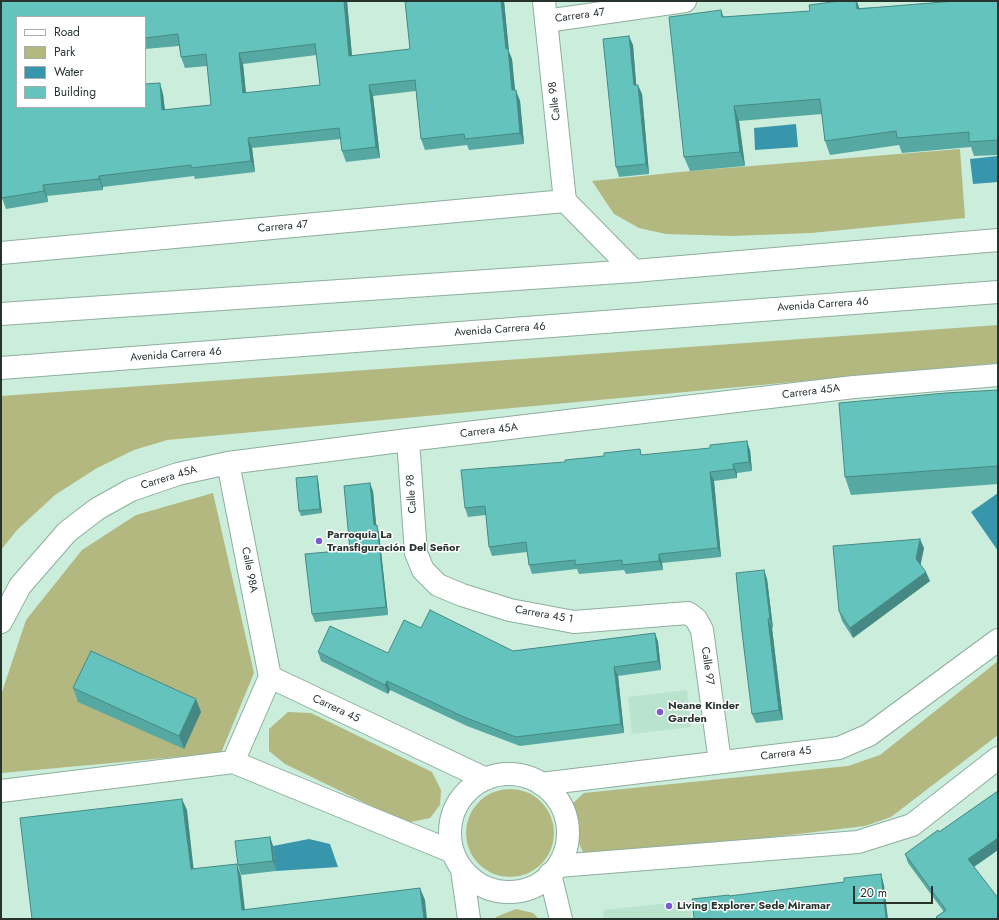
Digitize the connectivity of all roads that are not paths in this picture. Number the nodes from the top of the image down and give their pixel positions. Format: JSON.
{"nodes":[{"id":1,"x":685,"y":1,"type":"edge"},
{"id":2,"x":545,"y":11,"type":"edge"},
{"id":3,"x":564,"y":201,"type":"junction"},
{"id":4,"x":998,"y":240,"type":"edge"},
{"id":5,"x":1,"y":253,"type":"edge"},
{"id":6,"x":634,"y":271,"type":"junction"},
{"id":7,"x":998,"y":292,"type":"edge"},
{"id":8,"x":1,"y":314,"type":"edge"},
{"id":9,"x":1,"y":368,"type":"edge"},
{"id":10,"x":998,"y":375,"type":"edge"},
{"id":11,"x":408,"y":440,"type":"junction"},
{"id":12,"x":228,"y":462,"type":"junction"},
{"id":13,"x":423,"y":570,"type":"joint"},
{"id":14,"x":696,"y":619,"type":"joint"},
{"id":15,"x":1,"y":622,"type":"edge"},
{"id":16,"x":998,"y":640,"type":"edge"},
{"id":17,"x":270,"y":677,"type":"junction"},
{"id":18,"x":998,"y":758,"type":"edge"},
{"id":19,"x":233,"y":762,"type":"junction"},
{"id":20,"x":720,"y":762,"type":"junction"},
{"id":21,"x":486,"y":779,"type":"junction"},
{"id":22,"x":541,"y":784,"type":"junction"},
{"id":23,"x":1,"y":791,"type":"edge"},
{"id":24,"x":457,"y":861,"type":"junction"},
{"id":25,"x":554,"y":870,"type":"junction"},
{"id":26,"x":469,"y":919,"type":"edge"},
{"id":27,"x":561,"y":919,"type":"edge"}],
"edges":[{"from":1,"to":2,"type":"street","name":"Carrera 47"},
{"from":2,"to":3,"type":"street","name":"Calle 98"},
{"from":3,"to":5,"type":"street","name":"Carrera 47"},
{"from":3,"to":6,"type":"street"},
{"from":4,"to":6,"type":"street"},
{"from":6,"to":8,"type":"street"},
{"from":7,"to":9,"type":"street","name":"Avenida Carrera 46"},
{"from":10,"to":11,"type":"street","name":"Carrera 45A"},
{"from":11,"to":12,"type":"street","name":"Carrera 45A"},
{"from":11,"to":13,"type":"street","name":"Calle 98"},
{"from":12,"to":15,"type":"street","name":"Carrera 45A"},
{"from":12,"to":17,"type":"street","name":"Calle 98A"},
{"from":13,"to":14,"type":"street","name":"Carrera 45 1"},
{"from":14,"to":20,"type":"street","name":"Calle 97"},
{"from":16,"to":20,"type":"street","name":"Carrera 45"},
{"from":17,"to":19,"type":"street"},
{"from":17,"to":21,"type":"street","name":"Carrera 45"},
{"from":18,"to":25,"type":"street"},
{"from":19,"to":23,"type":"street"},
{"from":19,"to":24,"type":"street"},
{"from":20,"to":22,"type":"street","name":"Carrera 45"},
{"from":21,"to":22,"type":"street"},
{"from":21,"to":24,"type":"street"},
{"from":22,"to":25,"type":"street"},
{"from":24,"to":25,"type":"street"},
{"from":24,"to":26,"type":"street"},
{"from":25,"to":27,"type":"street"}]}
